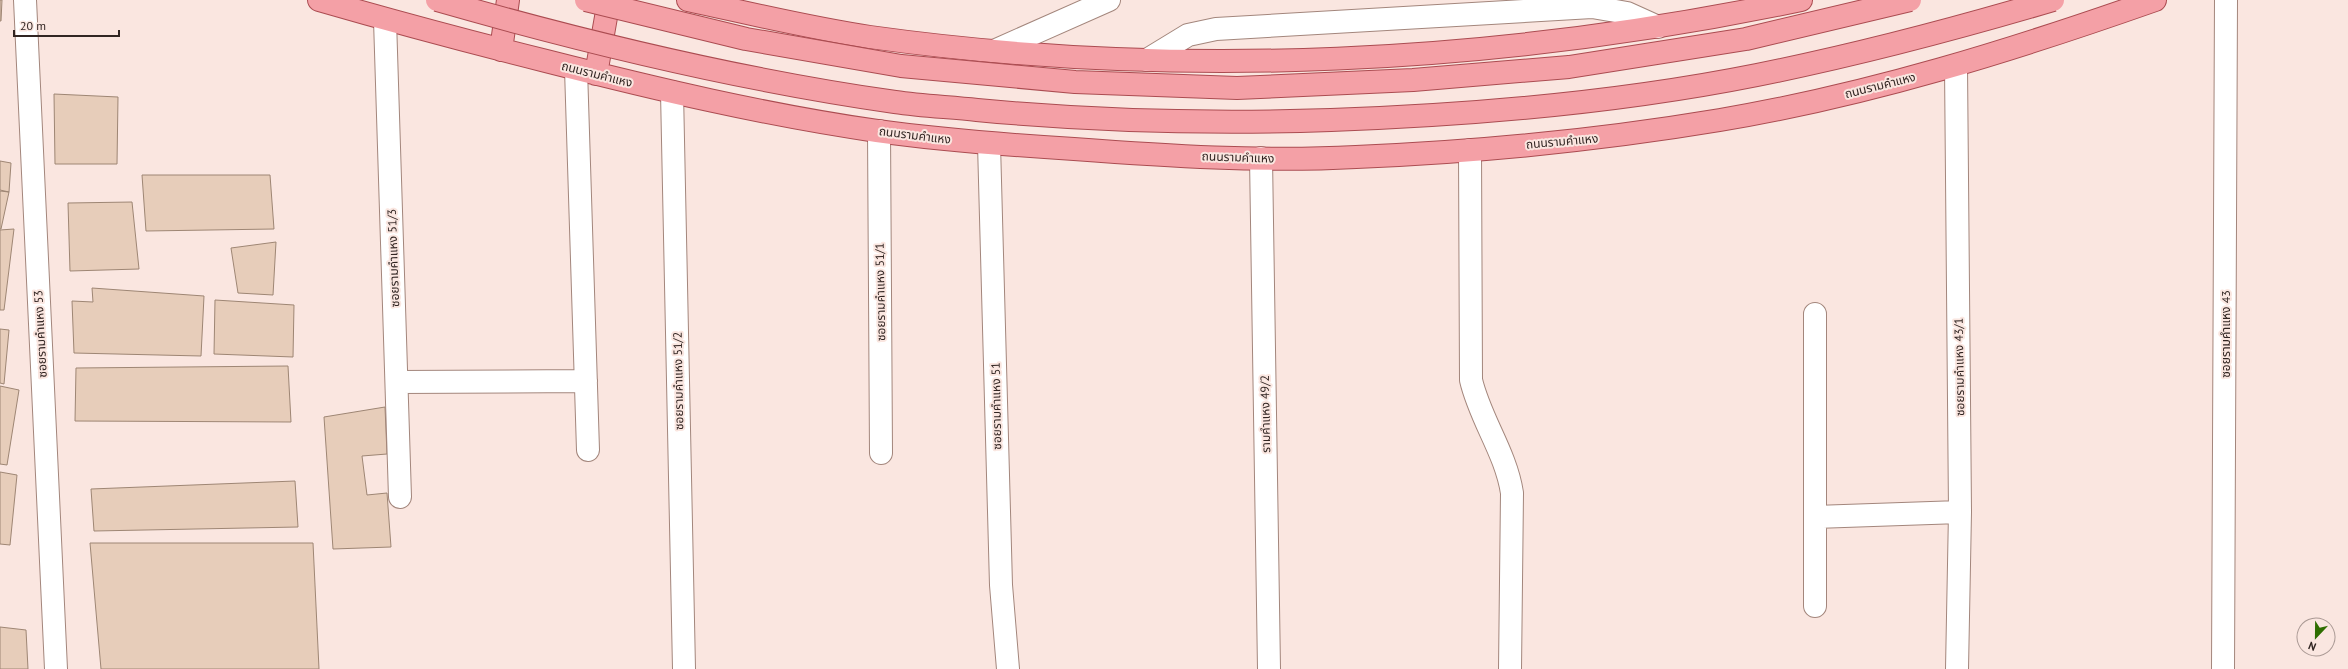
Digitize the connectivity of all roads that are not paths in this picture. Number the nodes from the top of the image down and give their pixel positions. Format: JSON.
{"nodes":[{"id":1,"x":25,"y":0,"type":"edge"},
{"id":2,"x":437,"y":0,"type":"edge"},
{"id":3,"x":508,"y":0,"type":"edge"},
{"id":4,"x":586,"y":0,"type":"edge"},
{"id":5,"x":609,"y":0,"type":"edge"},
{"id":6,"x":688,"y":0,"type":"edge"},
{"id":7,"x":1109,"y":0,"type":"edge"},
{"id":8,"x":1910,"y":0,"type":"edge"},
{"id":9,"x":2053,"y":0,"type":"edge"},
{"id":10,"x":2155,"y":0,"type":"edge"},
{"id":11,"x":2226,"y":0,"type":"edge"},
{"id":12,"x":323,"y":1,"type":"edge"},
{"id":13,"x":1787,"y":1,"type":"edge"},
{"id":14,"x":385,"y":20,"type":"junction"},
{"id":15,"x":1658,"y":27,"type":"junction"},
{"id":16,"x":501,"y":50,"type":"junction"},
{"id":17,"x":994,"y":51,"type":"junction"},
{"id":18,"x":1147,"y":60,"type":"junction"},
{"id":19,"x":1956,"y":66,"type":"junction"},
{"id":20,"x":586,"y":71,"type":"junction"},
{"id":21,"x":672,"y":92,"type":"junction"},
{"id":22,"x":879,"y":131,"type":"junction"},
{"id":23,"x":989,"y":144,"type":"junction"},
{"id":24,"x":1470,"y":150,"type":"junction"},
{"id":25,"x":1261,"y":158,"type":"junction"},
{"id":26,"x":1815,"y":314,"type":"dead end"},
{"id":27,"x":586,"y":381,"type":"junction"},
{"id":28,"x":397,"y":382,"type":"junction"},
{"id":29,"x":588,"y":450,"type":"dead end"},
{"id":30,"x":882,"y":452,"type":"dead end"},
{"id":31,"x":400,"y":497,"type":"dead end"},
{"id":32,"x":1960,"y":512,"type":"junction"},
{"id":33,"x":1816,"y":517,"type":"junction"},
{"id":34,"x":1815,"y":606,"type":"dead end"},
{"id":35,"x":56,"y":669,"type":"edge"},
{"id":36,"x":684,"y":669,"type":"edge"},
{"id":37,"x":1008,"y":669,"type":"edge"},
{"id":38,"x":1269,"y":669,"type":"edge"},
{"id":39,"x":1510,"y":669,"type":"edge"},
{"id":40,"x":1957,"y":669,"type":"edge"},
{"id":41,"x":2223,"y":669,"type":"edge"}],
"edges":[{"from":1,"to":35,"type":"street","name":"ซอยรามคำแหง 53"},
{"from":2,"to":9,"type":"main road","bridge":true},
{"from":3,"to":16,"type":"main road"},
{"from":4,"to":8,"type":"main road","bridge":true},
{"from":5,"to":20,"type":"main road"},
{"from":6,"to":17,"type":"main road"},
{"from":7,"to":17,"type":"street"},
{"from":10,"to":19,"type":"main road","name":"ถนนรามคำแหง"},
{"from":11,"to":41,"type":"street","name":"ซอยรามคำแหง 43"},
{"from":12,"to":14,"type":"main road","name":"ถนนรามคำแหง"},
{"from":13,"to":15,"type":"main road"},
{"from":14,"to":16,"type":"main road","name":"ถนนรามคำแหง"},
{"from":14,"to":28,"type":"street","name":"ซอยรามคำแหง 51/3"},
{"from":15,"to":18,"type":"main road"},
{"from":15,"to":18,"type":"street"},
{"from":16,"to":20,"type":"main road","name":"ถนนรามคำแหง"},
{"from":17,"to":18,"type":"main road"},
{"from":19,"to":24,"type":"main road","name":"ถนนรามคำแหง"},
{"from":19,"to":32,"type":"street","name":"ซอยรามคำแหง 43/1"},
{"from":20,"to":21,"type":"main road","name":"ถนนรามคำแหง"},
{"from":20,"to":27,"type":"street"},
{"from":21,"to":22,"type":"main road","name":"ถนนรามคำแหง"},
{"from":21,"to":36,"type":"street","name":"ซอยรามคำแหง 51/2"},
{"from":22,"to":23,"type":"main road","name":"ถนนรามคำแหง"},
{"from":22,"to":30,"type":"street","name":"ซอยรามคำแหง 51/1"},
{"from":23,"to":25,"type":"main road","name":"ถนนรามคำแหง"},
{"from":23,"to":37,"type":"street","name":"ซอยรามคำแหง 51"},
{"from":24,"to":25,"type":"main road","name":"ถนนรามคำแหง"},
{"from":24,"to":39,"type":"street"},
{"from":25,"to":38,"type":"street","name":"รามคำแหง 49/2"},
{"from":26,"to":33,"type":"street"},
{"from":27,"to":28,"type":"street"},
{"from":27,"to":29,"type":"street"},
{"from":28,"to":31,"type":"street","name":"ซอยรามคำแหง 51/3"},
{"from":32,"to":33,"type":"street"},
{"from":32,"to":40,"type":"street","name":"ซอยรามคำแหง 43/1"},
{"from":33,"to":34,"type":"street"}]}
